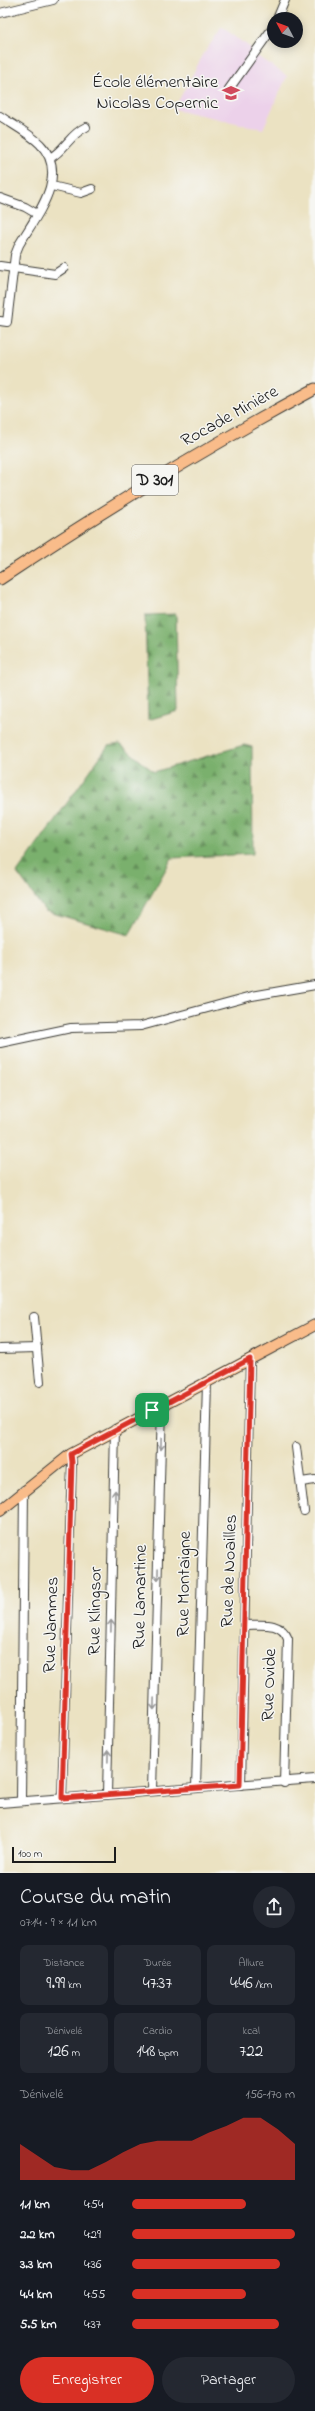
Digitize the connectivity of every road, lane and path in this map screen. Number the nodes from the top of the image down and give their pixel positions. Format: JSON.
{"nodes":[{"id":1,"x":53,"y":0,"type":"edge"},
{"id":2,"x":285,"y":0,"type":"edge"},
{"id":3,"x":280,"y":12,"type":"edge"},
{"id":4,"x":0,"y":13,"type":"edge"},
{"id":5,"x":267,"y":36,"type":"edge"},
{"id":6,"x":229,"y":89,"type":"dead end"},
{"id":7,"x":0,"y":116,"type":"edge"},
{"id":8,"x":86,"y":127,"type":"dead end"},
{"id":9,"x":50,"y":158,"type":"junction"},
{"id":10,"x":52,"y":186,"type":"junction"},
{"id":11,"x":92,"y":189,"type":"dead end"},
{"id":12,"x":0,"y":198,"type":"edge"},
{"id":13,"x":37,"y":214,"type":"junction"},
{"id":14,"x":0,"y":266,"type":"edge"},
{"id":15,"x":13,"y":268,"type":"junction"},
{"id":16,"x":64,"y":268,"type":"dead end"},
{"id":17,"x":0,"y":321,"type":"edge"},
{"id":18,"x":315,"y":382,"type":"edge"},
{"id":19,"x":315,"y":389,"type":"edge"},
{"id":20,"x":0,"y":571,"type":"edge"},
{"id":21,"x":0,"y":579,"type":"edge"},
{"id":22,"x":315,"y":985,"type":"edge"},
{"id":23,"x":0,"y":1043,"type":"edge"},
{"id":24,"x":34,"y":1318,"type":"dead end"},
{"id":25,"x":315,"y":1325,"type":"edge"},
{"id":26,"x":37,"y":1348,"type":"junction"},
{"id":27,"x":0,"y":1349,"type":"edge"},
{"id":28,"x":250,"y":1359,"type":"junction"},
{"id":29,"x":40,"y":1382,"type":"dead end"},
{"id":30,"x":207,"y":1382,"type":"junction"},
{"id":31,"x":162,"y":1405,"type":"junction"},
{"id":32,"x":115,"y":1429,"type":"junction"},
{"id":33,"x":296,"y":1447,"type":"dead end"},
{"id":34,"x":71,"y":1454,"type":"junction"},
{"id":35,"x":315,"y":1480,"type":"edge"},
{"id":36,"x":301,"y":1482,"type":"junction"},
{"id":37,"x":24,"y":1490,"type":"junction"},
{"id":38,"x":0,"y":1511,"type":"edge"},
{"id":39,"x":304,"y":1511,"type":"dead end"},
{"id":40,"x":245,"y":1625,"type":"junction"},
{"id":41,"x":315,"y":1780,"type":"edge"},
{"id":42,"x":284,"y":1783,"type":"junction"},
{"id":43,"x":240,"y":1785,"type":"junction"},
{"id":44,"x":196,"y":1788,"type":"junction"},
{"id":45,"x":152,"y":1791,"type":"junction"},
{"id":46,"x":108,"y":1795,"type":"junction"},
{"id":47,"x":62,"y":1798,"type":"junction"},
{"id":48,"x":21,"y":1801,"type":"junction"},
{"id":49,"x":0,"y":1803,"type":"edge"}],
"edges":[{"from":1,"to":4,"type":"street"},
{"from":2,"to":3,"type":"street"},
{"from":5,"to":6,"type":"street"},
{"from":7,"to":9,"type":"street"},
{"from":8,"to":9,"type":"street"},
{"from":9,"to":10,"type":"street"},
{"from":10,"to":11,"type":"street"},
{"from":10,"to":13,"type":"street"},
{"from":12,"to":13,"type":"street"},
{"from":13,"to":15,"type":"street"},
{"from":14,"to":15,"type":"street"},
{"from":15,"to":16,"type":"street"},
{"from":15,"to":17,"type":"street"},
{"from":18,"to":20,"type":"highway","name":"Rocade Minière","number":"D 301"},
{"from":19,"to":21,"type":"highway","name":"Rocade Minière","number":"D 301"},
{"from":22,"to":23,"type":"street"},
{"from":24,"to":26,"type":"street"},
{"from":25,"to":28,"type":"main road"},
{"from":26,"to":27,"type":"street"},
{"from":26,"to":29,"type":"street"},
{"from":28,"to":30,"type":"main road"},
{"from":28,"to":40,"type":"street","name":"Rue de Noailles"},
{"from":30,"to":31,"type":"main road"},
{"from":30,"to":44,"type":"street","name":"Rue Montaigne"},
{"from":31,"to":32,"type":"main road"},
{"from":31,"to":45,"type":"street","name":"Rue Lamartine","one_way":true},
{"from":32,"to":34,"type":"main road"},
{"from":46,"to":32,"type":"street","name":"Rue Klingsor","one_way":true},
{"from":33,"to":36,"type":"street"},
{"from":34,"to":37,"type":"main road"},
{"from":34,"to":47,"type":"street","name":"Rue Jammes"},
{"from":35,"to":36,"type":"street"},
{"from":36,"to":39,"type":"street"},
{"from":37,"to":38,"type":"main road"},
{"from":37,"to":48,"type":"street"},
{"from":40,"to":42,"type":"street","name":"Rue Ovide"},
{"from":40,"to":43,"type":"street","name":"Rue de Noailles"},
{"from":41,"to":42,"type":"street"},
{"from":42,"to":43,"type":"street"},
{"from":43,"to":44,"type":"street"},
{"from":44,"to":45,"type":"street"},
{"from":45,"to":46,"type":"street"},
{"from":46,"to":47,"type":"street"},
{"from":47,"to":48,"type":"street"},
{"from":48,"to":49,"type":"street"}]}
